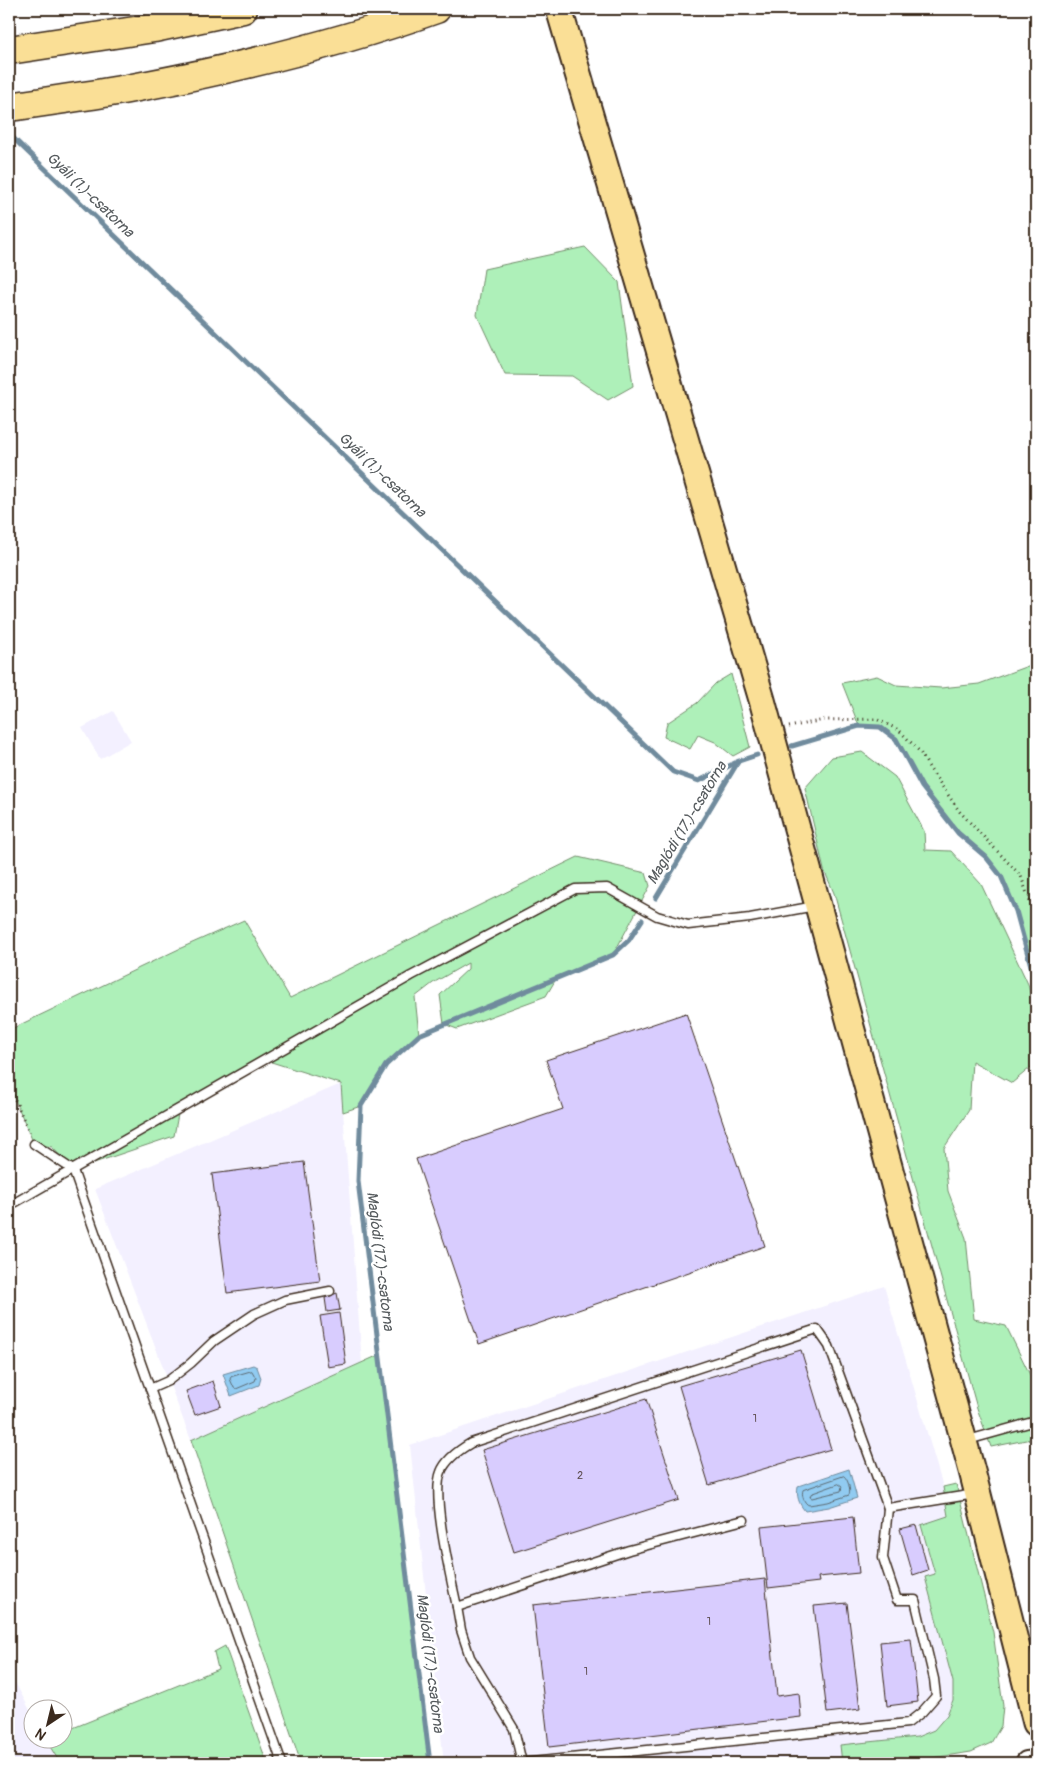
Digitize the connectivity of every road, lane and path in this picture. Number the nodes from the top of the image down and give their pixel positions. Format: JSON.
{"nodes":[{"id":1,"x":243,"y":9,"type":"edge"},
{"id":2,"x":436,"y":9,"type":"edge"},
{"id":3,"x":559,"y":9,"type":"edge"},
{"id":4,"x":9,"y":50,"type":"edge"},
{"id":5,"x":9,"y":107,"type":"edge"},
{"id":6,"x":782,"y":729,"type":"dead end"},
{"id":7,"x":816,"y":905,"type":"junction"},
{"id":8,"x":1036,"y":931,"type":"edge"},
{"id":9,"x":9,"y":1086,"type":"edge"},
{"id":10,"x":34,"y":1144,"type":"joint"},
{"id":11,"x":73,"y":1170,"type":"junction"},
{"id":12,"x":9,"y":1206,"type":"edge"},
{"id":13,"x":330,"y":1291,"type":"dead end"},
{"id":14,"x":150,"y":1389,"type":"junction"},
{"id":15,"x":1036,"y":1421,"type":"edge"},
{"id":16,"x":963,"y":1441,"type":"junction"},
{"id":17,"x":977,"y":1493,"type":"junction"},
{"id":18,"x":888,"y":1508,"type":"junction"},
{"id":19,"x":744,"y":1520,"type":"dead end"},
{"id":20,"x":457,"y":1607,"type":"junction"},
{"id":21,"x":1036,"y":1723,"type":"edge"},
{"id":22,"x":1036,"y":1762,"type":"edge"},
{"id":23,"x":282,"y":1763,"type":"edge"},
{"id":24,"x":522,"y":1763,"type":"edge"},
{"id":25,"x":1027,"y":1763,"type":"edge"}],
"edges":[{"from":1,"to":4,"type":"highway"},
{"from":2,"to":5,"type":"highway"},
{"from":3,"to":7,"type":"main road"},
{"from":6,"to":8,"type":"path"},
{"from":7,"to":11,"type":"lane"},
{"from":7,"to":16,"type":"main road"},
{"from":9,"to":10,"type":"path"},
{"from":10,"to":11,"type":"lane"},
{"from":11,"to":12,"type":"lane"},
{"from":11,"to":14,"type":"lane"},
{"from":13,"to":14,"type":"lane"},
{"from":14,"to":23,"type":"lane"},
{"from":15,"to":16,"type":"lane"},
{"from":16,"to":17,"type":"main road"},
{"from":17,"to":18,"type":"lane"},
{"from":17,"to":21,"type":"main road"},
{"from":18,"to":20,"type":"lane"},
{"from":18,"to":24,"type":"lane"},
{"from":19,"to":20,"type":"lane"},
{"from":20,"to":24,"type":"lane"},
{"from":22,"to":25,"type":"main road"}]}
